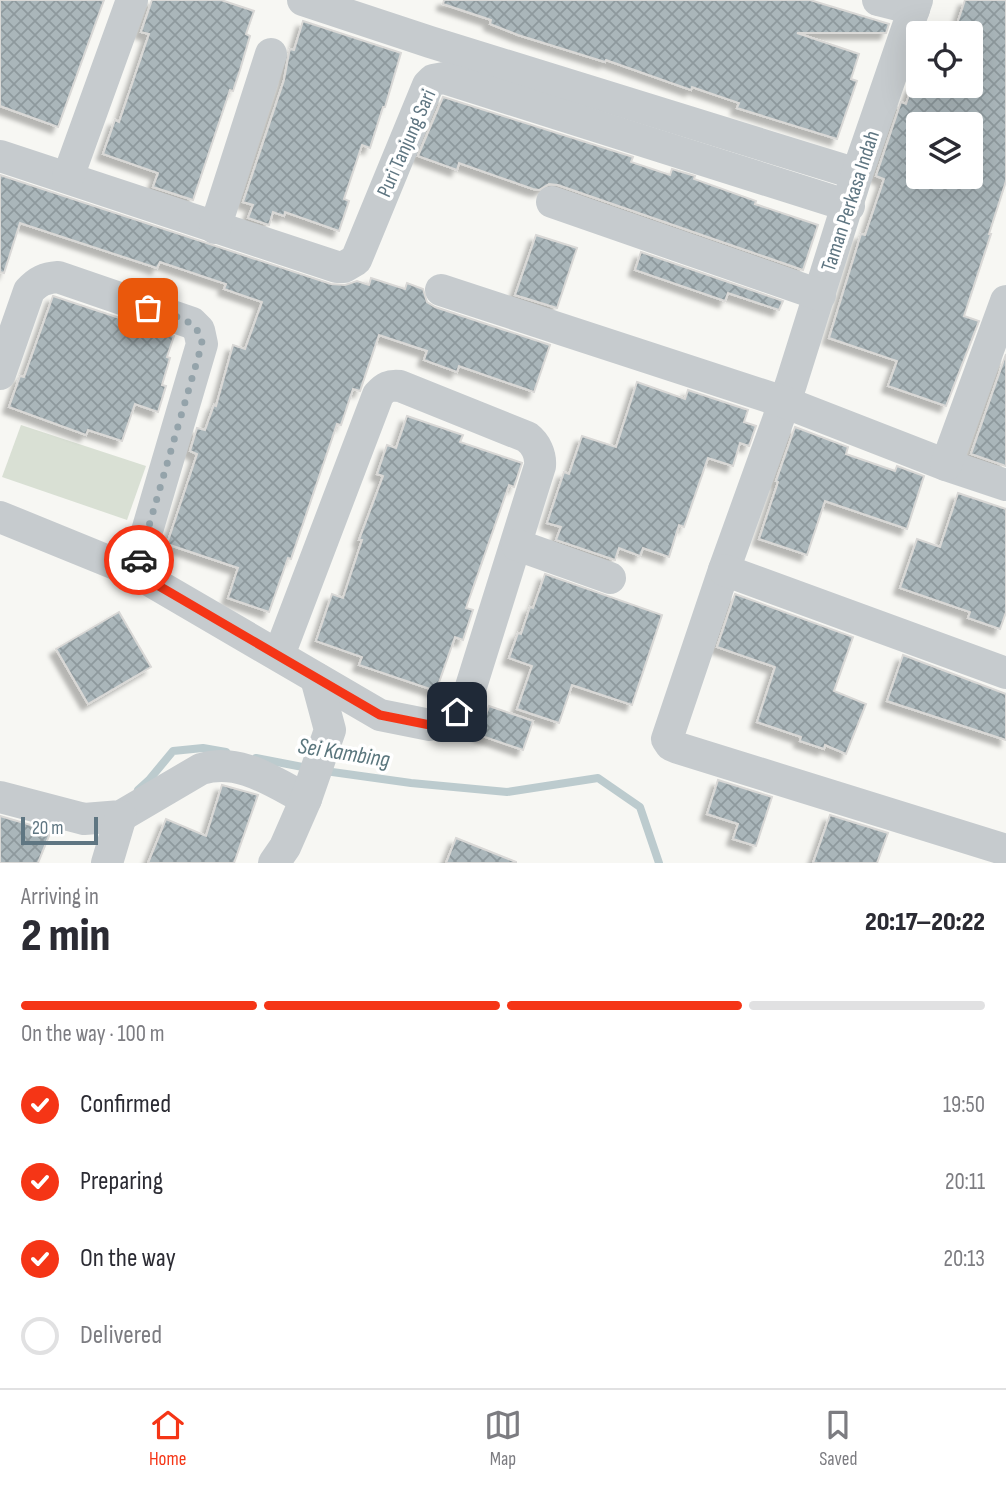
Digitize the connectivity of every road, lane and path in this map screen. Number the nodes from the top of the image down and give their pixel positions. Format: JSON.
{"nodes":[{"id":1,"x":132,"y":0,"type":"edge"},
{"id":2,"x":303,"y":0,"type":"edge"},
{"id":3,"x":878,"y":0,"type":"edge"},
{"id":4,"x":916,"y":5,"type":"edge"},
{"id":5,"x":271,"y":54,"type":"dead end"},
{"id":6,"x":0,"y":156,"type":"edge"},
{"id":7,"x":857,"y":174,"type":"junction"},
{"id":8,"x":68,"y":177,"type":"junction"},
{"id":9,"x":552,"y":202,"type":"dead end"},
{"id":10,"x":849,"y":206,"type":"junction"},
{"id":11,"x":215,"y":228,"type":"junction"},
{"id":12,"x":441,"y":290,"type":"dead end"},
{"id":13,"x":820,"y":295,"type":"junction"},
{"id":14,"x":1006,"y":301,"type":"edge"},
{"id":15,"x":0,"y":374,"type":"edge"},
{"id":16,"x":784,"y":402,"type":"junction"},
{"id":17,"x":946,"y":465,"type":"junction"},
{"id":18,"x":1006,"y":485,"type":"edge"},
{"id":19,"x":0,"y":517,"type":"edge"},
{"id":20,"x":517,"y":545,"type":"junction"},
{"id":21,"x":724,"y":570,"type":"junction"},
{"id":22,"x":135,"y":572,"type":"junction"},
{"id":23,"x":610,"y":578,"type":"dead end"},
{"id":24,"x":279,"y":654,"type":"junction"},
{"id":25,"x":1006,"y":673,"type":"edge"},
{"id":26,"x":316,"y":678,"type":"junction"},
{"id":27,"x":380,"y":715,"type":"junction"},
{"id":28,"x":327,"y":738,"type":"junction"},
{"id":29,"x":309,"y":790,"type":"junction"},
{"id":30,"x":0,"y":797,"type":"edge"},
{"id":31,"x":121,"y":816,"type":"junction"},
{"id":32,"x":1006,"y":850,"type":"edge"},
{"id":33,"x":282,"y":858,"type":"edge"},
{"id":34,"x":107,"y":863,"type":"edge"}],
"edges":[{"from":1,"to":8,"type":"street"},
{"from":2,"to":7,"type":"street"},
{"from":3,"to":4,"type":"street"},
{"from":4,"to":7,"type":"street","name":"Taman Perkasa Indah"},
{"from":5,"to":11,"type":"street"},
{"from":6,"to":8,"type":"street","name":"Puri Tanjung Sari"},
{"from":7,"to":10,"type":"street","name":"Taman Perkasa Indah"},
{"from":8,"to":11,"type":"street","name":"Puri Tanjung Sari"},
{"from":9,"to":13,"type":"street"},
{"from":10,"to":11,"type":"street","name":"Puri Tanjung Sari"},
{"from":10,"to":13,"type":"street","name":"Taman Perkasa Indah"},
{"from":12,"to":16,"type":"street"},
{"from":13,"to":16,"type":"street","name":"Taman Perkasa Indah"},
{"from":14,"to":17,"type":"street"},
{"from":15,"to":22,"type":"street"},
{"from":16,"to":17,"type":"street"},
{"from":16,"to":21,"type":"street","name":"Taman Perkasa Indah"},
{"from":17,"to":18,"type":"street"},
{"from":19,"to":22,"type":"street"},
{"from":20,"to":23,"type":"street"},
{"from":20,"to":24,"type":"street"},
{"from":20,"to":27,"type":"street"},
{"from":21,"to":25,"type":"street"},
{"from":21,"to":32,"type":"street","name":"Taman Perkasa Indah"},
{"from":22,"to":24,"type":"street"},
{"from":24,"to":26,"type":"street"},
{"from":26,"to":27,"type":"street"},
{"from":26,"to":28,"type":"street"},
{"from":27,"to":28,"type":"street"},
{"from":28,"to":29,"type":"street"},
{"from":29,"to":31,"type":"street"},
{"from":29,"to":33,"type":"street"},
{"from":30,"to":31,"type":"street"},
{"from":31,"to":34,"type":"street"}]}
